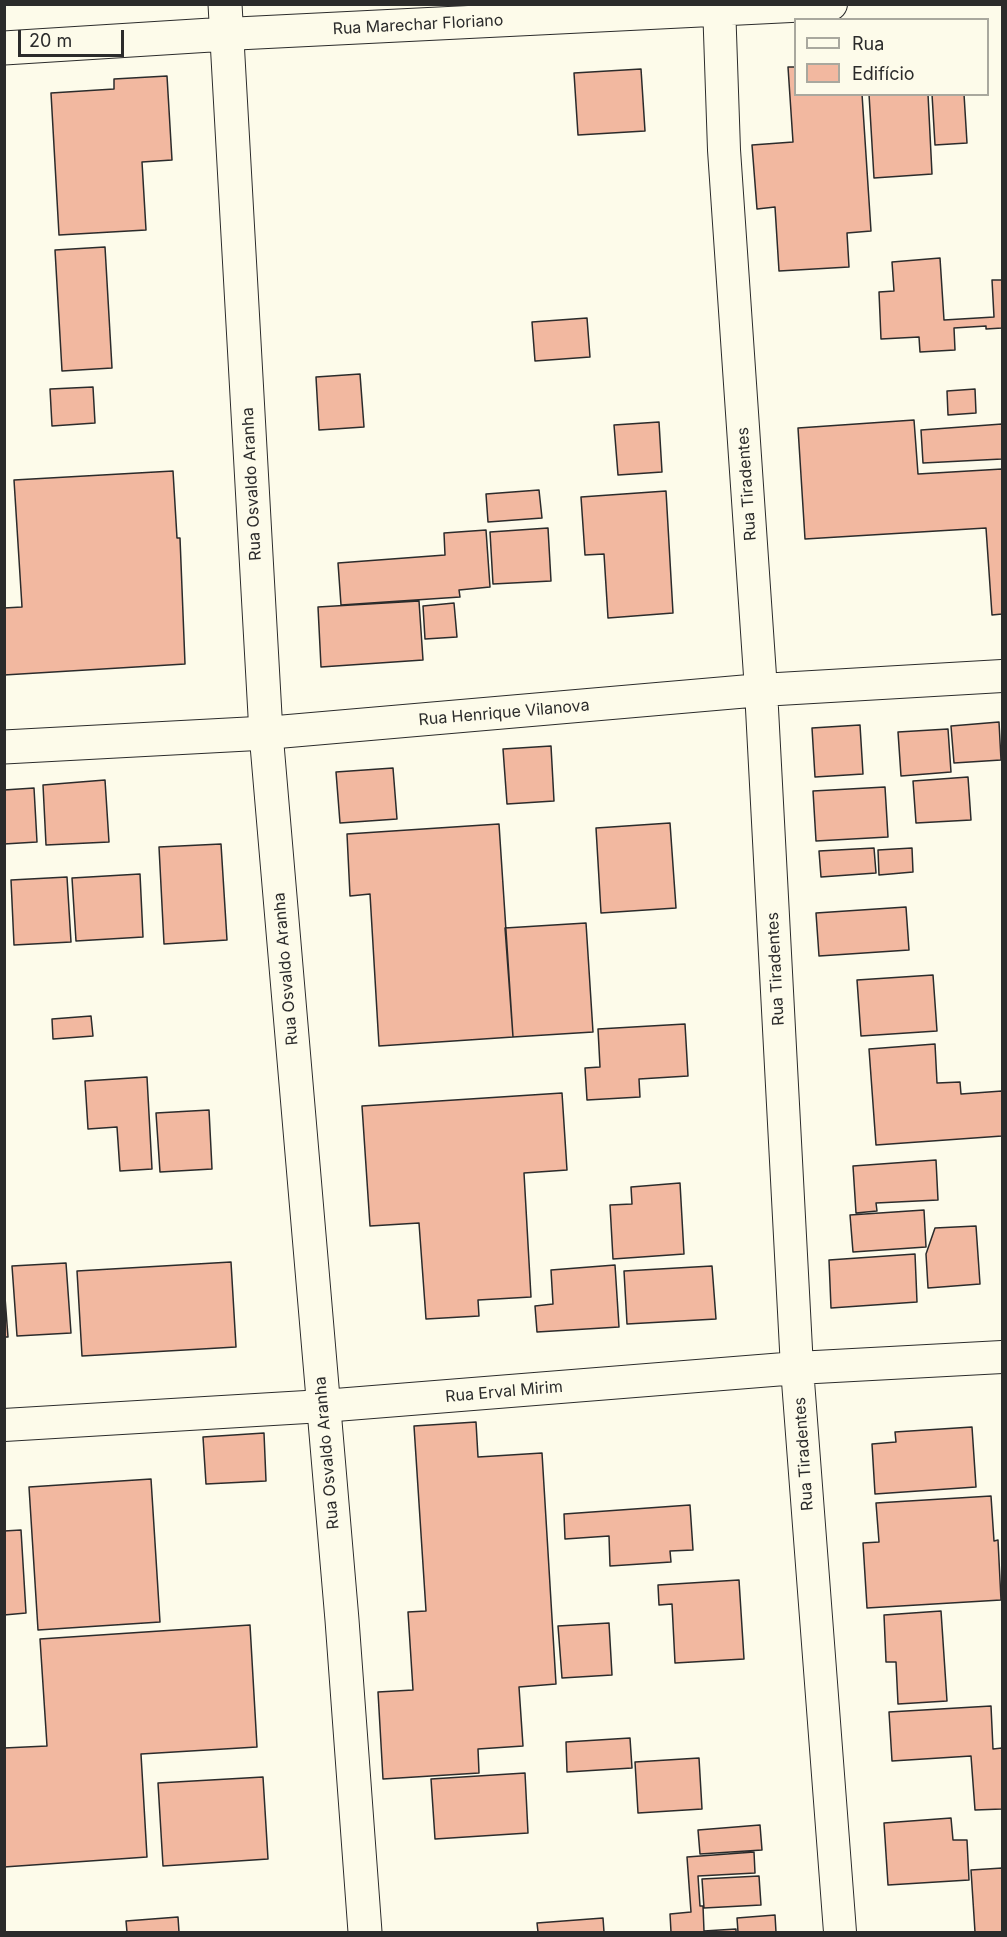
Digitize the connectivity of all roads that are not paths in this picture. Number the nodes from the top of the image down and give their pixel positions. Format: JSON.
{"nodes":[{"id":1,"x":831,"y":4,"type":"edge"},
{"id":2,"x":719,"y":8,"type":"edge"},
{"id":3,"x":226,"y":19,"type":"edge"},
{"id":4,"x":4,"y":48,"type":"edge"},
{"id":5,"x":1002,"y":676,"type":"edge"},
{"id":6,"x":761,"y":690,"type":"junction"},
{"id":7,"x":266,"y":733,"type":"junction"},
{"id":8,"x":4,"y":747,"type":"edge"},
{"id":9,"x":1002,"y":1357,"type":"edge"},
{"id":10,"x":798,"y":1368,"type":"junction"},
{"id":11,"x":323,"y":1406,"type":"junction"},
{"id":12,"x":4,"y":1425,"type":"edge"},
{"id":13,"x":365,"y":1932,"type":"edge"},
{"id":14,"x":840,"y":1932,"type":"edge"}],
"edges":[{"from":1,"to":2,"type":"street","name":"Rua Marechar Floriano"},
{"from":2,"to":3,"type":"street","name":"Rua Marechar Floriano"},
{"from":2,"to":6,"type":"street","name":"Rua Tiradentes"},
{"from":3,"to":4,"type":"main road","name":"Rua Marechar Floriano"},
{"from":3,"to":7,"type":"main road","name":"Rua Osvaldo Aranha"},
{"from":5,"to":6,"type":"street","name":"Rua Henrique Vilanova"},
{"from":6,"to":7,"type":"street","name":"Rua Henrique Vilanova"},
{"from":6,"to":10,"type":"street","name":"Rua Tiradentes"},
{"from":7,"to":8,"type":"main road","name":"Rua Henrique Vilanova"},
{"from":7,"to":11,"type":"main road","name":"Rua Osvaldo Aranha"},
{"from":9,"to":10,"type":"street","name":"Rua Erval Mirim"},
{"from":10,"to":11,"type":"street","name":"Rua Erval Mirim"},
{"from":10,"to":14,"type":"street","name":"Rua Tiradentes"},
{"from":11,"to":12,"type":"street","name":"Rua Erval Mirim"},
{"from":11,"to":13,"type":"main road","name":"Rua Osvaldo Aranha"}]}
